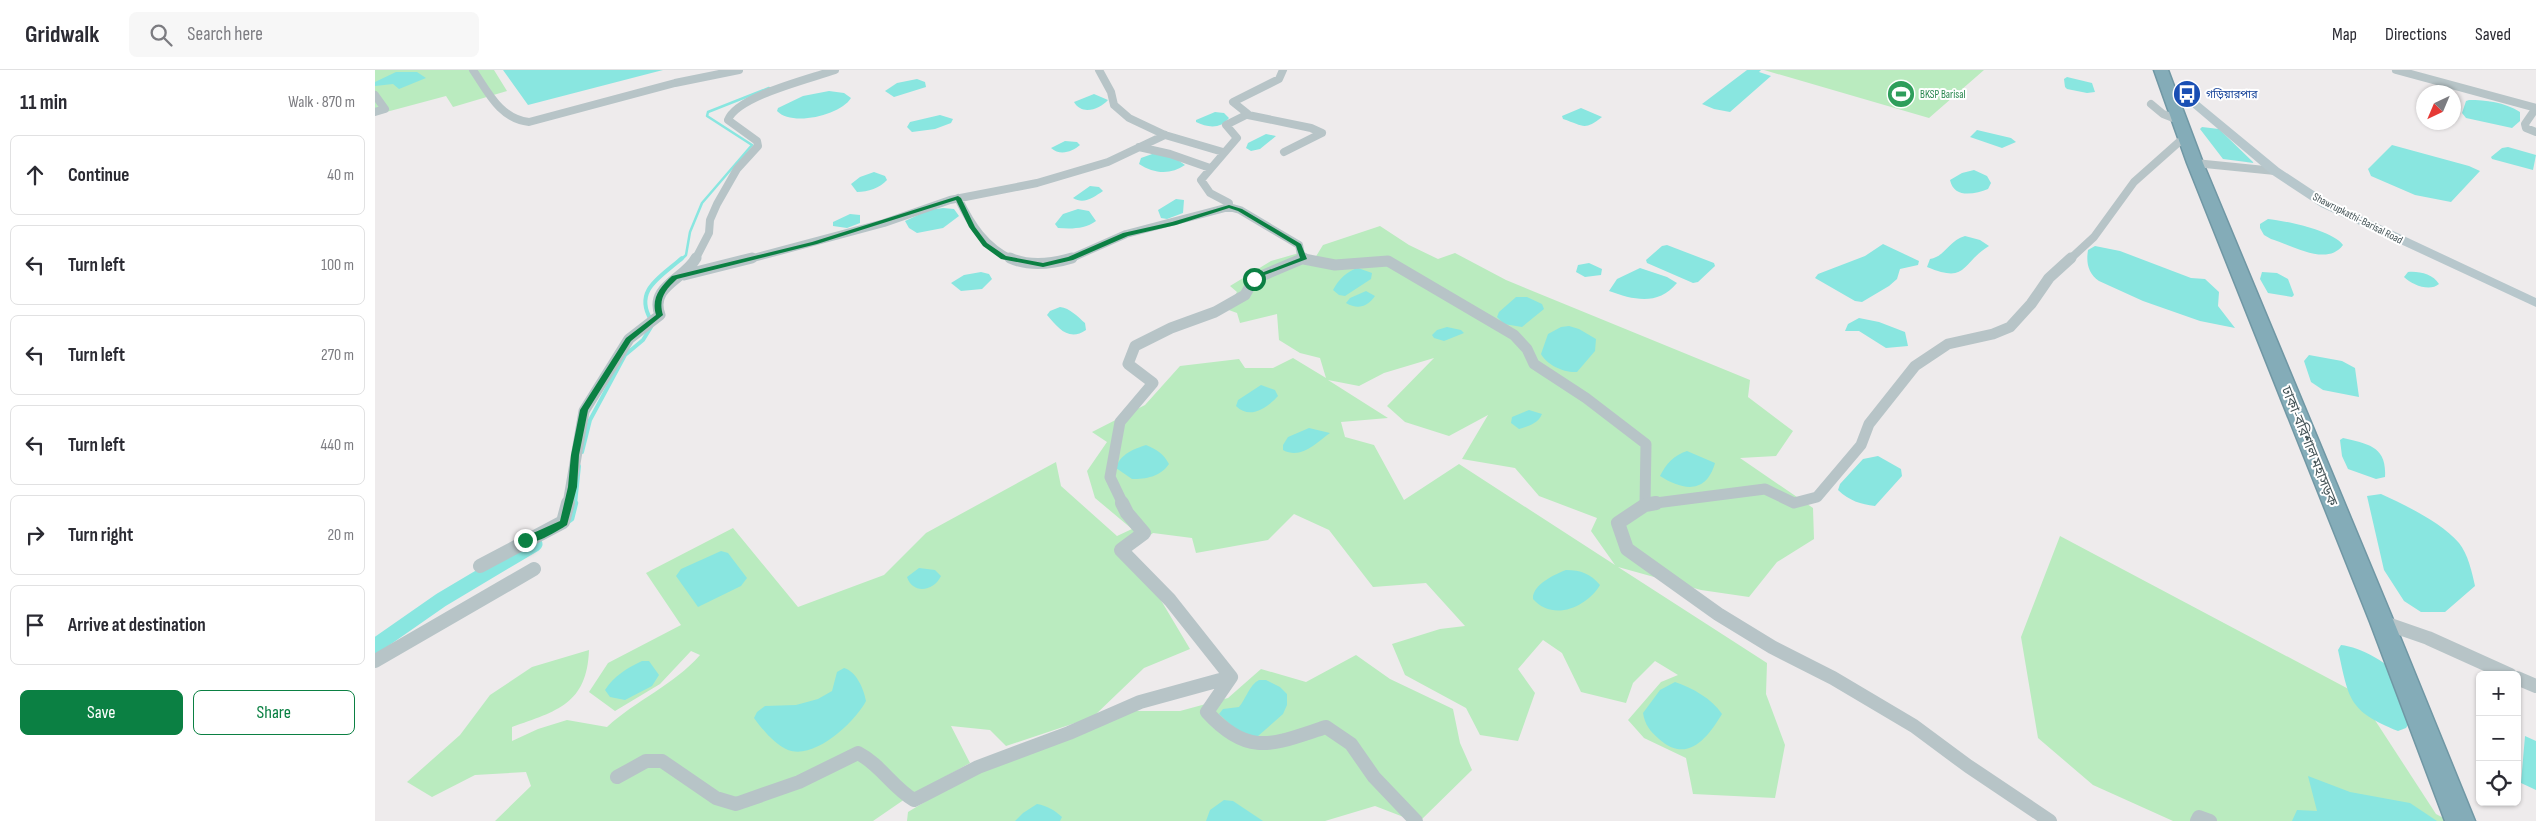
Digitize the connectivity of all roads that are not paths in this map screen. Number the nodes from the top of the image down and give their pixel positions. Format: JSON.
{"nodes":[{"id":1,"x":473,"y":70,"type":"edge"},
{"id":2,"x":739,"y":70,"type":"edge"},
{"id":3,"x":835,"y":70,"type":"edge"},
{"id":4,"x":1099,"y":70,"type":"edge"},
{"id":5,"x":1283,"y":70,"type":"edge"},
{"id":6,"x":2161,"y":70,"type":"edge"},
{"id":7,"x":2396,"y":70,"type":"edge"},
{"id":8,"x":2170,"y":91,"type":"junction"},
{"id":9,"x":375,"y":96,"type":"edge"},
{"id":10,"x":2151,"y":104,"type":"dead end"},
{"id":11,"x":2536,"y":108,"type":"edge"},
{"id":12,"x":375,"y":112,"type":"edge"},
{"id":13,"x":1248,"y":115,"type":"junction"},
{"id":14,"x":2181,"y":121,"type":"junction"},
{"id":15,"x":2536,"y":132,"type":"edge"},
{"id":16,"x":1165,"y":136,"type":"junction"},
{"id":17,"x":2188,"y":142,"type":"junction"},
{"id":18,"x":1139,"y":147,"type":"junction"},
{"id":19,"x":1223,"y":152,"type":"junction"},
{"id":20,"x":1284,"y":152,"type":"dead end"},
{"id":21,"x":2195,"y":163,"type":"junction"},
{"id":22,"x":1210,"y":168,"type":"junction"},
{"id":23,"x":2275,"y":171,"type":"junction"},
{"id":24,"x":958,"y":198,"type":"junction"},
{"id":25,"x":1229,"y":206,"type":"junction"},
{"id":26,"x":1304,"y":259,"type":"junction"},
{"id":27,"x":675,"y":278,"type":"junction"},
{"id":28,"x":2536,"y":303,"type":"edge"},
{"id":29,"x":1645,"y":506,"type":"junction"},
{"id":30,"x":480,"y":566,"type":"dead end"},
{"id":31,"x":534,"y":569,"type":"dead end"},
{"id":32,"x":2382,"y":622,"type":"junction"},
{"id":33,"x":375,"y":661,"type":"edge"},
{"id":34,"x":2501,"y":671,"type":"edge"},
{"id":35,"x":1231,"y":677,"type":"junction"},
{"id":36,"x":2521,"y":680,"type":"edge"},
{"id":37,"x":2536,"y":686,"type":"edge"},
{"id":38,"x":617,"y":777,"type":"dead end"},
{"id":39,"x":1416,"y":821,"type":"edge"},
{"id":40,"x":2050,"y":821,"type":"edge"},
{"id":41,"x":2197,"y":821,"type":"edge"},
{"id":42,"x":2210,"y":821,"type":"edge"},
{"id":43,"x":2460,"y":821,"type":"edge"}],
"edges":[{"from":1,"to":2,"type":"street"},
{"from":3,"to":27,"type":"street"},
{"from":4,"to":16,"type":"street"},
{"from":5,"to":13,"type":"street"},
{"from":6,"to":8,"type":"highway","name":"ঢাকা-বরিশাল মহাসড়ক"},
{"from":7,"to":11,"type":"street"},
{"from":8,"to":14,"type":"highway","name":"ঢাকা-বরিশাল মহাসড়ক"},
{"from":8,"to":23,"type":"main road","name":"Shawrupkathi-Barisal Road"},
{"from":9,"to":12,"type":"street"},
{"from":10,"to":14,"type":"street"},
{"from":11,"to":15,"type":"street"},
{"from":13,"to":19,"type":"street"},
{"from":13,"to":20,"type":"street"},
{"from":14,"to":17,"type":"highway","name":"ঢাকা-বরিশাল মহাসড়ক"},
{"from":16,"to":18,"type":"street"},
{"from":16,"to":19,"type":"street"},
{"from":17,"to":21,"type":"highway","name":"ঢাকা-বরিশাল মহাসড়ক"},
{"from":17,"to":29,"type":"street"},
{"from":18,"to":22,"type":"street"},
{"from":18,"to":24,"type":"street"},
{"from":19,"to":22,"type":"street"},
{"from":21,"to":23,"type":"street"},
{"from":21,"to":32,"type":"highway","name":"ঢাকা-বরিশাল মহাসড়ক"},
{"from":22,"to":25,"type":"street"},
{"from":23,"to":28,"type":"main road","name":"Shawrupkathi-Barisal Road"},
{"from":24,"to":25,"type":"street"},
{"from":24,"to":27,"type":"street"},
{"from":25,"to":26,"type":"street"},
{"from":26,"to":29,"type":"street"},
{"from":26,"to":35,"type":"street"},
{"from":27,"to":30,"type":"street"},
{"from":29,"to":40,"type":"street"},
{"from":31,"to":33,"type":"street"},
{"from":32,"to":34,"type":"street"},
{"from":32,"to":43,"type":"highway","name":"ঢাকা-বরিশাল মহাসড়ক"},
{"from":35,"to":38,"type":"street"},
{"from":35,"to":39,"type":"street"},
{"from":36,"to":37,"type":"street"},
{"from":41,"to":42,"type":"street"}]}
